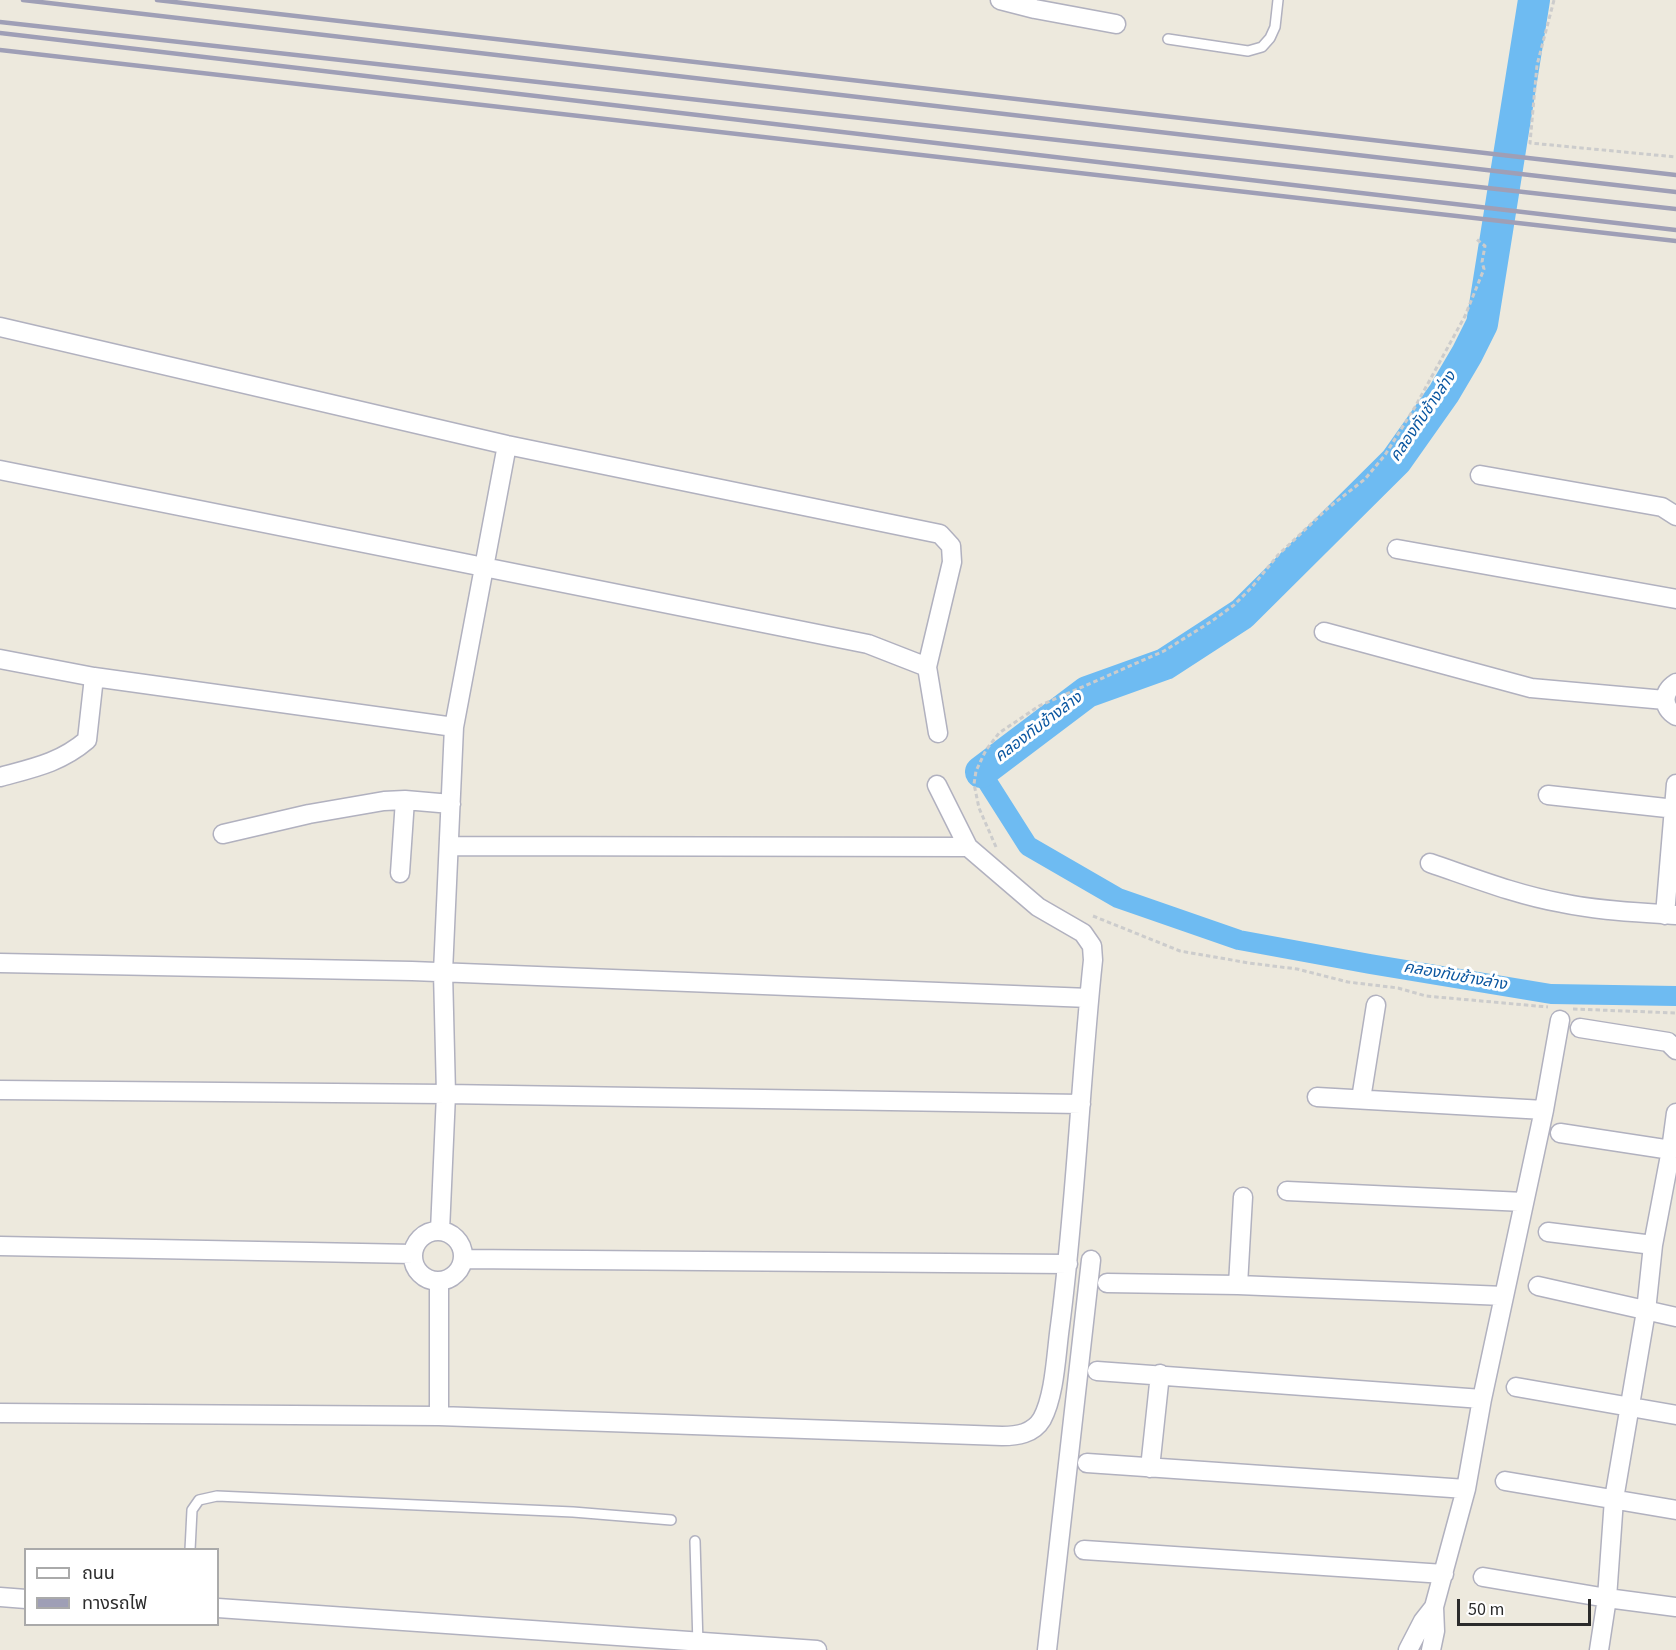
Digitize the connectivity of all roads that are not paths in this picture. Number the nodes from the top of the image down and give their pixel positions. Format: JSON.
{"nodes":[{"id":1,"x":1000,"y":0,"type":"edge"},
{"id":2,"x":1278,"y":0,"type":"edge"},
{"id":3,"x":1116,"y":24,"type":"dead end"},
{"id":4,"x":1168,"y":39,"type":"dead end"},
{"id":5,"x":0,"y":327,"type":"edge"},
{"id":6,"x":507,"y":445,"type":"junction"},
{"id":7,"x":0,"y":470,"type":"edge"},
{"id":8,"x":1480,"y":475,"type":"dead end"},
{"id":9,"x":1676,"y":516,"type":"edge"},
{"id":10,"x":1397,"y":549,"type":"dead end"},
{"id":11,"x":484,"y":567,"type":"junction"},
{"id":12,"x":1676,"y":599,"type":"edge"},
{"id":13,"x":1324,"y":632,"type":"dead end"},
{"id":14,"x":0,"y":659,"type":"edge"},
{"id":15,"x":927,"y":667,"type":"junction"},
{"id":16,"x":94,"y":678,"type":"junction"},
{"id":17,"x":1676,"y":683,"type":"edge"},
{"id":18,"x":1665,"y":700,"type":"junction"},
{"id":19,"x":1676,"y":716,"type":"edge"},
{"id":20,"x":454,"y":727,"type":"junction"},
{"id":21,"x":938,"y":733,"type":"dead end"},
{"id":22,"x":0,"y":777,"type":"edge"},
{"id":23,"x":1676,"y":784,"type":"edge"},
{"id":24,"x":937,"y":785,"type":"dead end"},
{"id":25,"x":1548,"y":795,"type":"dead end"},
{"id":26,"x":405,"y":800,"type":"junction"},
{"id":27,"x":451,"y":804,"type":"junction"},
{"id":28,"x":1675,"y":809,"type":"edge"},
{"id":29,"x":223,"y":834,"type":"dead end"},
{"id":30,"x":448,"y":846,"type":"junction"},
{"id":31,"x":968,"y":847,"type":"junction"},
{"id":32,"x":1430,"y":863,"type":"dead end"},
{"id":33,"x":400,"y":873,"type":"dead end"},
{"id":34,"x":1671,"y":915,"type":"edge"},
{"id":35,"x":0,"y":963,"type":"edge"},
{"id":36,"x":443,"y":972,"type":"junction"},
{"id":37,"x":1089,"y":998,"type":"junction"},
{"id":38,"x":1376,"y":1005,"type":"dead end"},
{"id":39,"x":1559,"y":1012,"type":"road end"},
{"id":40,"x":1580,"y":1028,"type":"dead end"},
{"id":41,"x":1676,"y":1050,"type":"edge"},
{"id":42,"x":0,"y":1090,"type":"edge"},
{"id":43,"x":446,"y":1094,"type":"junction"},
{"id":44,"x":1317,"y":1097,"type":"dead end"},
{"id":45,"x":1361,"y":1099,"type":"junction"},
{"id":46,"x":1081,"y":1104,"type":"junction"},
{"id":47,"x":1544,"y":1110,"type":"junction"},
{"id":48,"x":1676,"y":1113,"type":"edge"},
{"id":49,"x":1560,"y":1133,"type":"dead end"},
{"id":50,"x":1671,"y":1150,"type":"junction"},
{"id":51,"x":1287,"y":1191,"type":"dead end"},
{"id":52,"x":1243,"y":1197,"type":"dead end"},
{"id":53,"x":1524,"y":1202,"type":"junction"},
{"id":54,"x":440,"y":1231,"type":"junction"},
{"id":55,"x":1548,"y":1232,"type":"dead end"},
{"id":56,"x":1653,"y":1245,"type":"junction"},
{"id":57,"x":0,"y":1246,"type":"edge"},
{"id":58,"x":413,"y":1254,"type":"junction"},
{"id":59,"x":463,"y":1259,"type":"junction"},
{"id":60,"x":1091,"y":1260,"type":"dead end"},
{"id":61,"x":1068,"y":1264,"type":"junction"},
{"id":62,"x":439,"y":1281,"type":"junction"},
{"id":63,"x":1107,"y":1283,"type":"dead end"},
{"id":64,"x":1238,"y":1285,"type":"junction"},
{"id":65,"x":1538,"y":1286,"type":"dead end"},
{"id":66,"x":1504,"y":1296,"type":"junction"},
{"id":67,"x":1646,"y":1311,"type":"junction"},
{"id":68,"x":1676,"y":1317,"type":"edge"},
{"id":69,"x":1097,"y":1371,"type":"dead end"},
{"id":70,"x":1160,"y":1374,"type":"junction"},
{"id":71,"x":1516,"y":1387,"type":"dead end"},
{"id":72,"x":1482,"y":1399,"type":"junction"},
{"id":73,"x":1630,"y":1407,"type":"junction"},
{"id":74,"x":0,"y":1413,"type":"edge"},
{"id":75,"x":1676,"y":1415,"type":"edge"},
{"id":76,"x":439,"y":1416,"type":"junction"},
{"id":77,"x":1087,"y":1463,"type":"dead end"},
{"id":78,"x":1150,"y":1468,"type":"junction"},
{"id":79,"x":1505,"y":1481,"type":"dead end"},
{"id":80,"x":1466,"y":1489,"type":"junction"},
{"id":81,"x":1614,"y":1499,"type":"junction"},
{"id":82,"x":1676,"y":1510,"type":"edge"},
{"id":83,"x":671,"y":1520,"type":"dead end"},
{"id":84,"x":695,"y":1541,"type":"dead end"},
{"id":85,"x":190,"y":1548,"type":"edge"},
{"id":86,"x":1084,"y":1550,"type":"dead end"},
{"id":87,"x":1444,"y":1574,"type":"junction"},
{"id":88,"x":1482,"y":1576,"type":"dead end"},
{"id":89,"x":0,"y":1597,"type":"edge"},
{"id":90,"x":1607,"y":1598,"type":"junction"},
{"id":91,"x":24,"y":1599,"type":"edge"},
{"id":92,"x":1434,"y":1607,"type":"junction"},
{"id":93,"x":1676,"y":1607,"type":"edge"},
{"id":94,"x":219,"y":1608,"type":"edge"},
{"id":95,"x":698,"y":1646,"type":"edge"},
{"id":96,"x":817,"y":1650,"type":"edge"},
{"id":97,"x":1047,"y":1650,"type":"edge"},
{"id":98,"x":1408,"y":1650,"type":"edge"},
{"id":99,"x":1431,"y":1650,"type":"edge"},
{"id":100,"x":1599,"y":1650,"type":"edge"}],
"edges":[{"from":1,"to":3,"type":"street"},
{"from":2,"to":4,"type":"lane"},
{"from":5,"to":6,"type":"street"},
{"from":6,"to":11,"type":"street"},
{"from":6,"to":15,"type":"street"},
{"from":7,"to":11,"type":"street"},
{"from":8,"to":9,"type":"street"},
{"from":10,"to":12,"type":"street"},
{"from":11,"to":15,"type":"street"},
{"from":11,"to":20,"type":"street"},
{"from":13,"to":18,"type":"street"},
{"from":14,"to":16,"type":"street"},
{"from":15,"to":21,"type":"street"},
{"from":16,"to":20,"type":"street"},
{"from":16,"to":22,"type":"street"},
{"from":17,"to":18,"type":"street"},
{"from":18,"to":19,"type":"street"},
{"from":20,"to":27,"type":"street"},
{"from":23,"to":28,"type":"street"},
{"from":24,"to":31,"type":"street"},
{"from":25,"to":28,"type":"street"},
{"from":26,"to":27,"type":"street"},
{"from":26,"to":29,"type":"street"},
{"from":26,"to":33,"type":"street"},
{"from":27,"to":30,"type":"street"},
{"from":28,"to":34,"type":"street"},
{"from":30,"to":31,"type":"street"},
{"from":30,"to":36,"type":"street"},
{"from":31,"to":37,"type":"street"},
{"from":32,"to":34,"type":"street"},
{"from":35,"to":36,"type":"street"},
{"from":36,"to":37,"type":"street"},
{"from":36,"to":43,"type":"street"},
{"from":37,"to":46,"type":"street"},
{"from":38,"to":45,"type":"street"},
{"from":39,"to":47,"type":"street"},
{"from":40,"to":41,"type":"street"},
{"from":42,"to":43,"type":"street"},
{"from":43,"to":46,"type":"street"},
{"from":43,"to":54,"type":"street"},
{"from":44,"to":45,"type":"street"},
{"from":45,"to":47,"type":"street"},
{"from":46,"to":61,"type":"street"},
{"from":47,"to":53,"type":"street"},
{"from":48,"to":50,"type":"street"},
{"from":49,"to":50,"type":"street"},
{"from":50,"to":56,"type":"street"},
{"from":51,"to":53,"type":"street"},
{"from":52,"to":64,"type":"street"},
{"from":53,"to":66,"type":"street"},
{"from":54,"to":58,"type":"street"},
{"from":54,"to":59,"type":"street"},
{"from":55,"to":56,"type":"street"},
{"from":56,"to":67,"type":"street"},
{"from":57,"to":58,"type":"street"},
{"from":58,"to":62,"type":"street"},
{"from":59,"to":61,"type":"street"},
{"from":59,"to":62,"type":"street"},
{"from":60,"to":97,"type":"street"},
{"from":61,"to":76,"type":"street"},
{"from":62,"to":76,"type":"street"},
{"from":63,"to":64,"type":"street"},
{"from":64,"to":66,"type":"street"},
{"from":65,"to":67,"type":"street"},
{"from":66,"to":72,"type":"street"},
{"from":67,"to":68,"type":"street"},
{"from":67,"to":73,"type":"street"},
{"from":69,"to":70,"type":"street"},
{"from":70,"to":72,"type":"street"},
{"from":70,"to":78,"type":"street"},
{"from":71,"to":73,"type":"street"},
{"from":72,"to":80,"type":"street"},
{"from":73,"to":75,"type":"street"},
{"from":73,"to":81,"type":"street"},
{"from":74,"to":76,"type":"street"},
{"from":77,"to":78,"type":"street"},
{"from":78,"to":80,"type":"street"},
{"from":79,"to":81,"type":"street"},
{"from":80,"to":87,"type":"street"},
{"from":81,"to":82,"type":"street"},
{"from":81,"to":90,"type":"street"},
{"from":83,"to":85,"type":"lane"},
{"from":84,"to":95,"type":"lane"},
{"from":86,"to":87,"type":"street"},
{"from":87,"to":92,"type":"street"},
{"from":88,"to":90,"type":"street"},
{"from":89,"to":91,"type":"street"},
{"from":90,"to":93,"type":"street"},
{"from":90,"to":100,"type":"street"},
{"from":92,"to":98,"type":"street"},
{"from":92,"to":99,"type":"street"},
{"from":94,"to":95,"type":"street"},
{"from":95,"to":96,"type":"street"}]}
